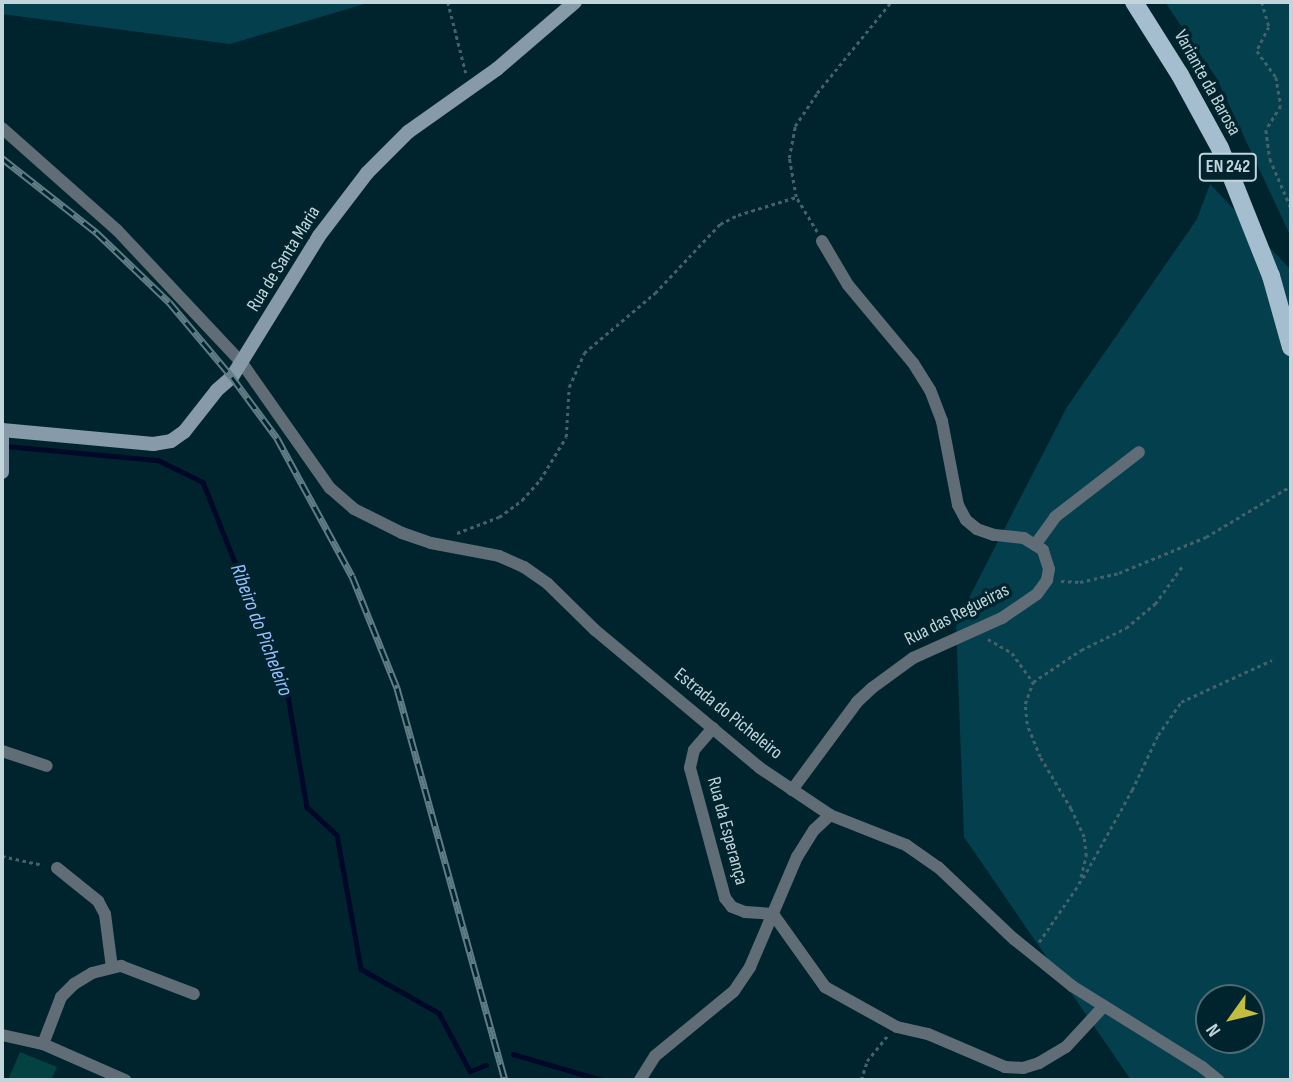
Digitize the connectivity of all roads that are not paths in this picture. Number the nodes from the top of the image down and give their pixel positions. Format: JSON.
{"nodes":[{"id":1,"x":575,"y":2,"type":"edge"},
{"id":2,"x":1134,"y":2,"type":"edge"},
{"id":3,"x":2,"y":128,"type":"edge"},
{"id":4,"x":822,"y":241,"type":"road end"},
{"id":5,"x":1291,"y":347,"type":"edge"},
{"id":6,"x":242,"y":363,"type":"junction"},
{"id":7,"x":2,"y":430,"type":"edge"},
{"id":8,"x":2,"y":438,"type":"edge"},
{"id":9,"x":1139,"y":452,"type":"dead end"},
{"id":10,"x":3,"y":456,"type":"edge"},
{"id":11,"x":2,"y":472,"type":"edge"},
{"id":12,"x":1035,"y":545,"type":"junction"},
{"id":13,"x":713,"y":728,"type":"junction"},
{"id":14,"x":2,"y":751,"type":"edge"},
{"id":15,"x":47,"y":766,"type":"dead end"},
{"id":16,"x":792,"y":790,"type":"junction"},
{"id":17,"x":830,"y":815,"type":"junction"},
{"id":18,"x":57,"y":868,"type":"road end"},
{"id":19,"x":773,"y":914,"type":"junction"},
{"id":20,"x":112,"y":968,"type":"junction"},
{"id":21,"x":194,"y":994,"type":"dead end"},
{"id":22,"x":1104,"y":1006,"type":"junction"},
{"id":23,"x":2,"y":1035,"type":"edge"},
{"id":24,"x":43,"y":1044,"type":"junction"},
{"id":25,"x":125,"y":1080,"type":"edge"},
{"id":26,"x":640,"y":1080,"type":"edge"},
{"id":27,"x":1219,"y":1080,"type":"edge"}],
"edges":[{"from":1,"to":6,"type":"street","name":"Rua de Santa Maria"},
{"from":2,"to":5,"type":"main road","name":"Variante da Barosa","number":"EN 242"},
{"from":3,"to":6,"type":"street","name":"Estrada do Picheleiro"},
{"from":4,"to":12,"type":"street"},
{"from":6,"to":7,"type":"street","name":"Rua de Santa Maria"},
{"from":6,"to":13,"type":"street","name":"Estrada do Picheleiro"},
{"from":7,"to":8,"type":"street"},
{"from":8,"to":10,"type":"street"},
{"from":9,"to":12,"type":"street"},
{"from":10,"to":11,"type":"street"},
{"from":12,"to":16,"type":"street","name":"Rua das Regueiras"},
{"from":13,"to":16,"type":"street","name":"Estrada do Picheleiro"},
{"from":13,"to":19,"type":"street","name":"Rua da Esperança"},
{"from":14,"to":15,"type":"street"},
{"from":16,"to":17,"type":"street","name":"Estrada do Picheleiro"},
{"from":17,"to":19,"type":"street"},
{"from":17,"to":22,"type":"street","name":"Estrada do Picheleiro"},
{"from":18,"to":20,"type":"street"},
{"from":19,"to":22,"type":"street"},
{"from":19,"to":26,"type":"street"},
{"from":20,"to":21,"type":"street"},
{"from":20,"to":24,"type":"street"},
{"from":22,"to":27,"type":"street","name":"Estrada do Picheleiro"},
{"from":23,"to":24,"type":"street"},
{"from":24,"to":25,"type":"street"}]}
